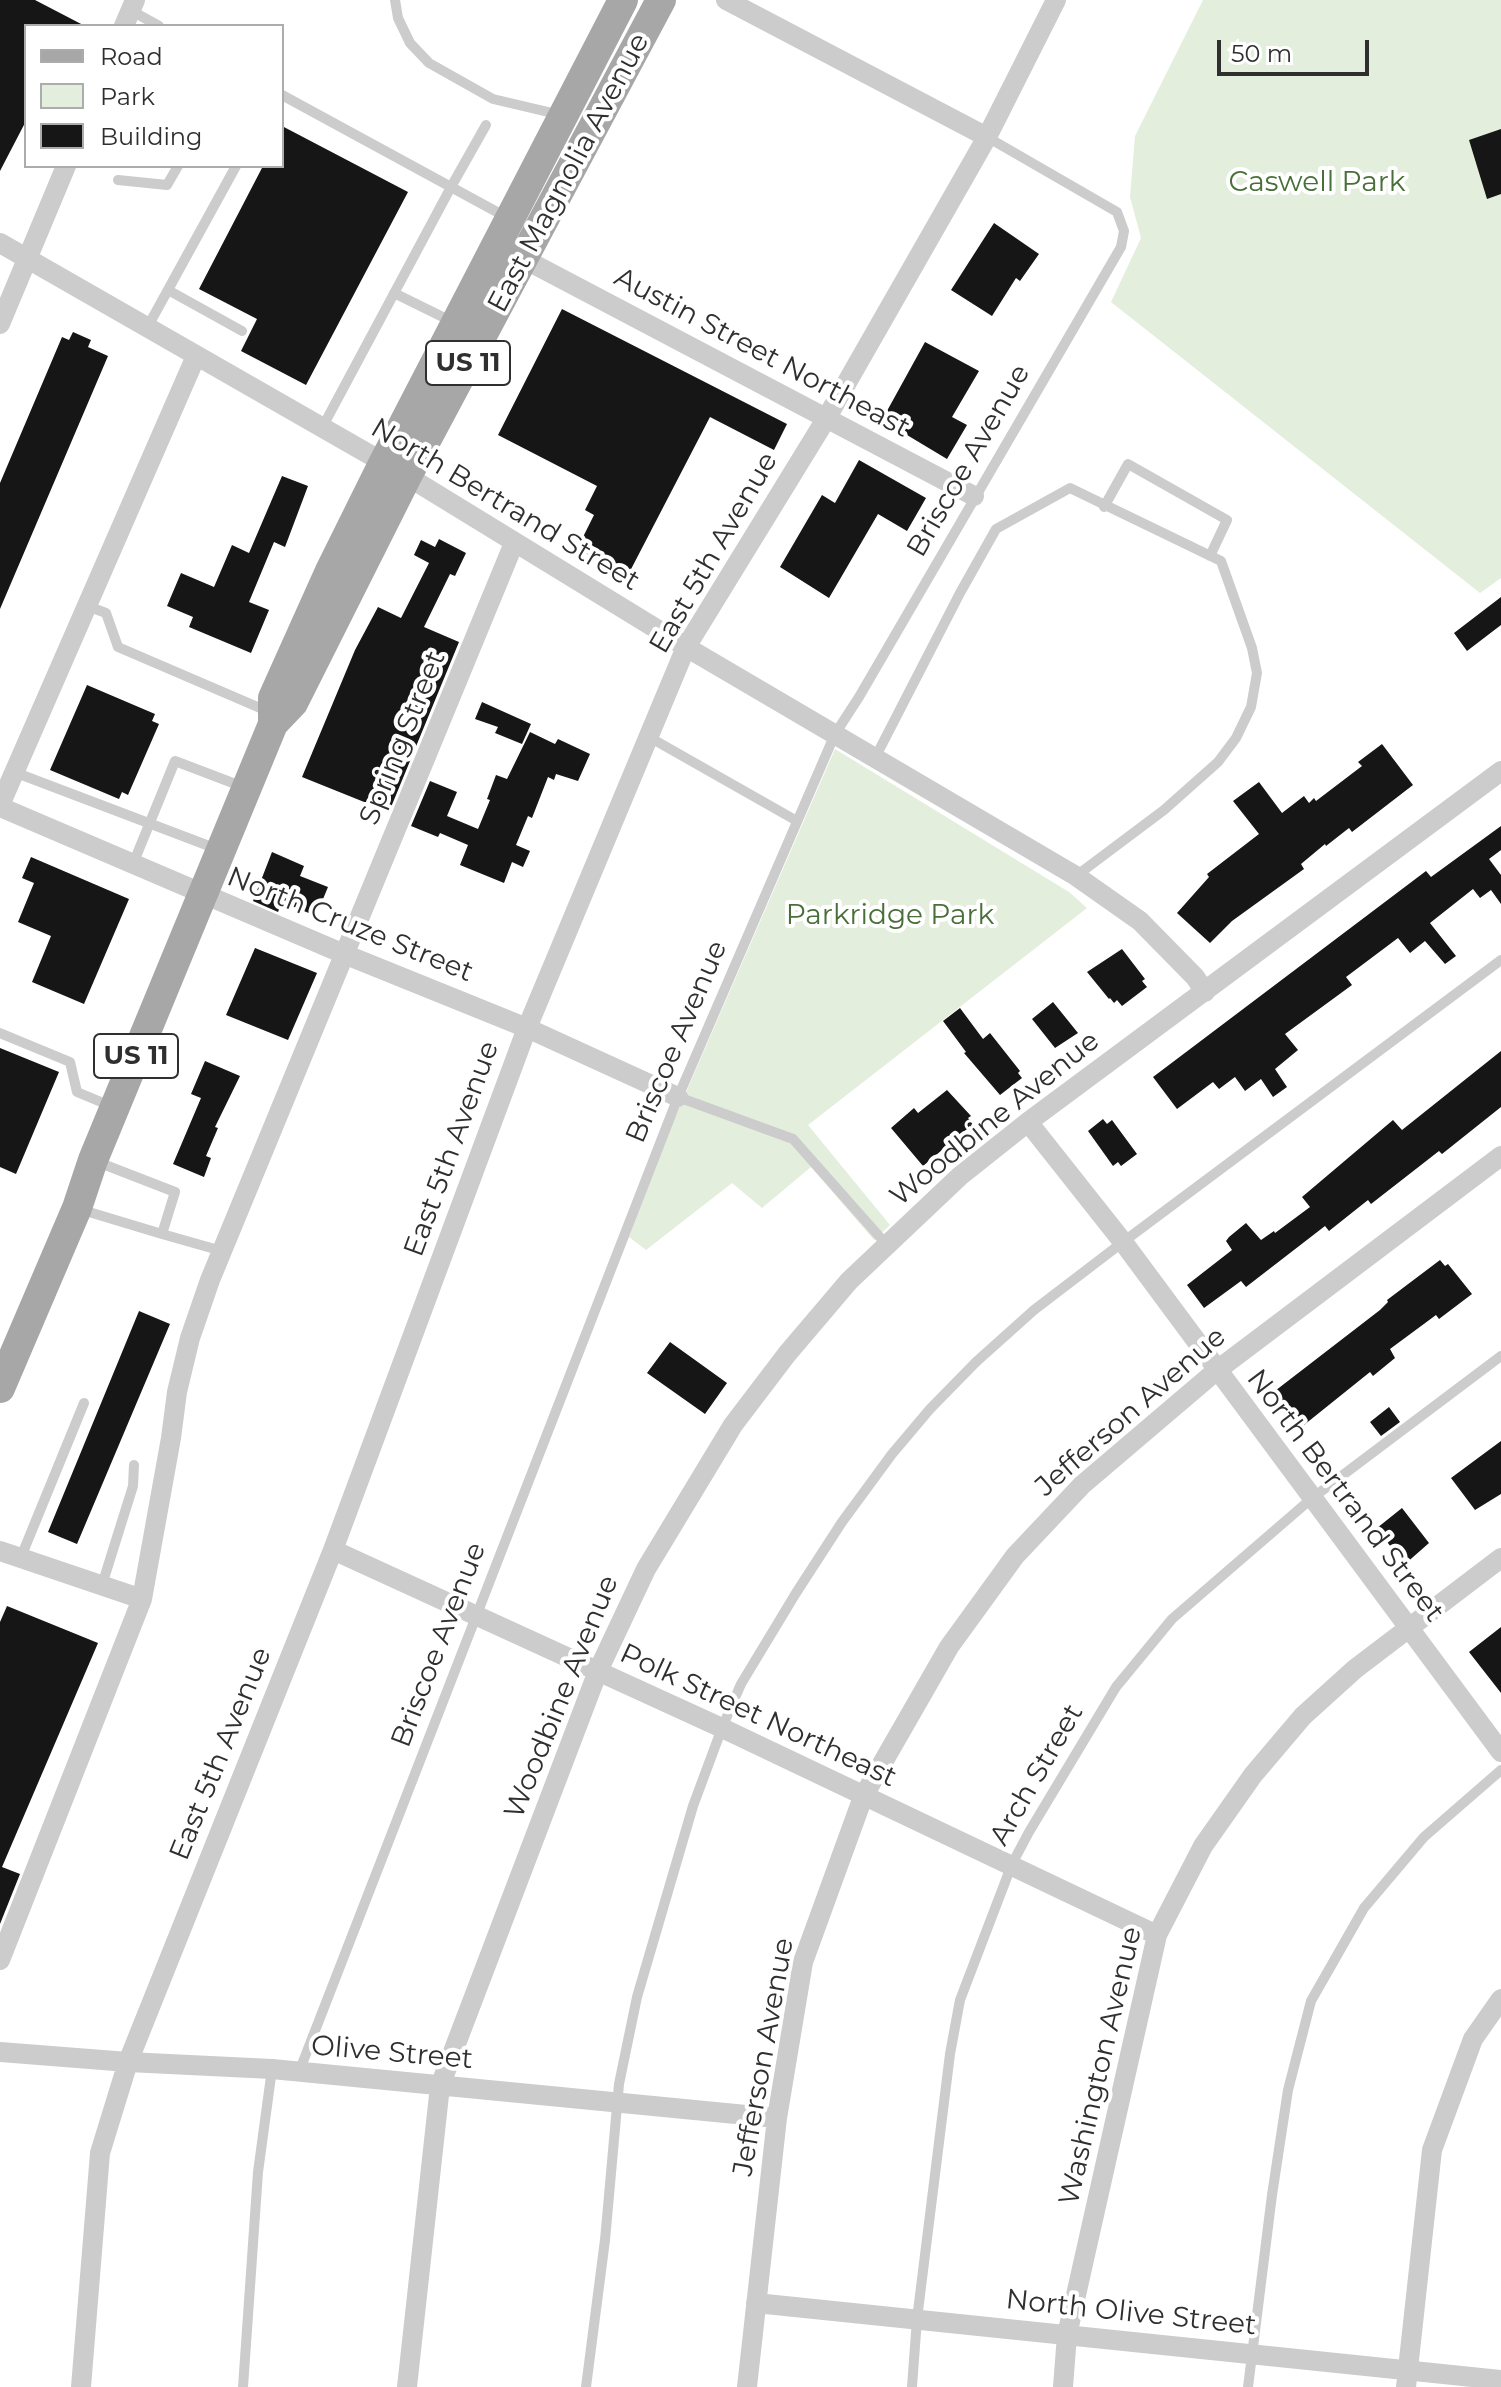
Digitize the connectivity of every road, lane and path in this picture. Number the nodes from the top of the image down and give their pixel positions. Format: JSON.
{"nodes":[{"id":1,"x":395,"y":0,"type":"edge"},
{"id":2,"x":623,"y":0,"type":"edge"},
{"id":3,"x":661,"y":0,"type":"edge"},
{"id":4,"x":726,"y":0,"type":"edge"},
{"id":5,"x":1056,"y":0,"type":"edge"},
{"id":6,"x":130,"y":12,"type":"edge"},
{"id":7,"x":155,"y":24,"type":"edge"},
{"id":8,"x":284,"y":96,"type":"edge"},
{"id":9,"x":563,"y":116,"type":"junction"},
{"id":10,"x":486,"y":125,"type":"dead end"},
{"id":11,"x":987,"y":137,"type":"junction"},
{"id":12,"x":65,"y":168,"type":"edge"},
{"id":13,"x":177,"y":168,"type":"edge"},
{"id":14,"x":235,"y":168,"type":"edge"},
{"id":15,"x":118,"y":180,"type":"dead end"},
{"id":16,"x":451,"y":187,"type":"junction"},
{"id":17,"x":509,"y":219,"type":"junction"},
{"id":18,"x":0,"y":243,"type":"edge"},
{"id":19,"x":524,"y":259,"type":"junction"},
{"id":20,"x":27,"y":260,"type":"junction"},
{"id":21,"x":168,"y":290,"type":"junction"},
{"id":22,"x":394,"y":293,"type":"junction"},
{"id":23,"x":0,"y":324,"type":"edge"},
{"id":24,"x":456,"y":324,"type":"junction"},
{"id":25,"x":147,"y":328,"type":"junction"},
{"id":26,"x":242,"y":331,"type":"dead end"},
{"id":27,"x":196,"y":356,"type":"junction"},
{"id":28,"x":826,"y":419,"type":"junction"},
{"id":29,"x":322,"y":428,"type":"junction"},
{"id":30,"x":395,"y":470,"type":"junction"},
{"id":31,"x":974,"y":496,"type":"junction"},
{"id":32,"x":1104,"y":507,"type":"junction"},
{"id":33,"x":514,"y":543,"type":"junction"},
{"id":34,"x":1210,"y":556,"type":"junction"},
{"id":35,"x":87,"y":606,"type":"junction"},
{"id":36,"x":686,"y":647,"type":"junction"},
{"id":37,"x":273,"y":719,"type":"junction"},
{"id":38,"x":835,"y":734,"type":"junction"},
{"id":39,"x":649,"y":737,"type":"junction"},
{"id":40,"x":875,"y":758,"type":"junction"},
{"id":41,"x":1501,"y":771,"type":"edge"},
{"id":42,"x":14,"y":772,"type":"junction"},
{"id":43,"x":247,"y":788,"type":"junction"},
{"id":44,"x":0,"y":806,"type":"edge"},
{"id":45,"x":797,"y":821,"type":"junction"},
{"id":46,"x":150,"y":824,"type":"junction"},
{"id":47,"x":222,"y":851,"type":"junction"},
{"id":48,"x":133,"y":864,"type":"junction"},
{"id":49,"x":1076,"y":876,"type":"junction"},
{"id":50,"x":204,"y":895,"type":"junction"},
{"id":51,"x":344,"y":954,"type":"junction"},
{"id":52,"x":1501,"y":960,"type":"edge"},
{"id":53,"x":1205,"y":992,"type":"junction"},
{"id":54,"x":527,"y":1028,"type":"junction"},
{"id":55,"x":0,"y":1033,"type":"edge"},
{"id":56,"x":678,"y":1097,"type":"junction"},
{"id":57,"x":114,"y":1108,"type":"junction"},
{"id":58,"x":1028,"y":1122,"type":"junction"},
{"id":59,"x":1501,"y":1156,"type":"edge"},
{"id":60,"x":93,"y":1160,"type":"junction"},
{"id":61,"x":77,"y":1208,"type":"junction"},
{"id":62,"x":162,"y":1234,"type":"junction"},
{"id":63,"x":1123,"y":1242,"type":"junction"},
{"id":64,"x":886,"y":1244,"type":"junction"},
{"id":65,"x":222,"y":1251,"type":"junction"},
{"id":66,"x":1501,"y":1356,"type":"edge"},
{"id":67,"x":1216,"y":1371,"type":"junction"},
{"id":68,"x":3,"y":1374,"type":"edge"},
{"id":69,"x":84,"y":1403,"type":"dead end"},
{"id":70,"x":134,"y":1465,"type":"dead end"},
{"id":71,"x":1311,"y":1499,"type":"junction"},
{"id":72,"x":333,"y":1550,"type":"junction"},
{"id":73,"x":6,"y":1556,"type":"edge"},
{"id":74,"x":1501,"y":1558,"type":"edge"},
{"id":75,"x":102,"y":1585,"type":"junction"},
{"id":76,"x":142,"y":1599,"type":"junction"},
{"id":77,"x":476,"y":1615,"type":"junction"},
{"id":78,"x":1409,"y":1627,"type":"junction"},
{"id":79,"x":598,"y":1671,"type":"junction"},
{"id":80,"x":722,"y":1728,"type":"junction"},
{"id":81,"x":1501,"y":1752,"type":"edge"},
{"id":82,"x":1501,"y":1770,"type":"edge"},
{"id":83,"x":863,"y":1797,"type":"junction"},
{"id":84,"x":1012,"y":1864,"type":"junction"},
{"id":85,"x":1157,"y":1935,"type":"junction"},
{"id":86,"x":0,"y":1960,"type":"edge"},
{"id":87,"x":1501,"y":1999,"type":"edge"},
{"id":88,"x":0,"y":2052,"type":"edge"},
{"id":89,"x":128,"y":2062,"type":"junction"},
{"id":90,"x":272,"y":2069,"type":"junction"},
{"id":91,"x":299,"y":2072,"type":"junction"},
{"id":92,"x":440,"y":2086,"type":"junction"},
{"id":93,"x":617,"y":2102,"type":"junction"},
{"id":94,"x":777,"y":2118,"type":"junction"},
{"id":95,"x":756,"y":2303,"type":"junction"},
{"id":96,"x":917,"y":2319,"type":"junction"},
{"id":97,"x":1067,"y":2335,"type":"junction"},
{"id":98,"x":1252,"y":2354,"type":"junction"},
{"id":99,"x":1407,"y":2379,"type":"edge"},
{"id":100,"x":1501,"y":2380,"type":"edge"},
{"id":101,"x":81,"y":2387,"type":"edge"},
{"id":102,"x":243,"y":2387,"type":"edge"},
{"id":103,"x":407,"y":2387,"type":"edge"},
{"id":104,"x":586,"y":2387,"type":"edge"},
{"id":105,"x":747,"y":2387,"type":"edge"},
{"id":106,"x":912,"y":2387,"type":"edge"},
{"id":107,"x":1063,"y":2387,"type":"edge"},
{"id":108,"x":1248,"y":2387,"type":"edge"}],
"edges":[{"from":1,"to":9,"type":"lane"},
{"from":2,"to":9,"type":"main road","name":"East Magnolia Avenue"},
{"from":3,"to":19,"type":"main road","name":"East Magnolia Avenue","number":"US 11"},
{"from":4,"to":11,"type":"street"},
{"from":5,"to":11,"type":"street","name":"East 5th Avenue"},
{"from":6,"to":7,"type":"lane"},
{"from":8,"to":16,"type":"lane"},
{"from":9,"to":17,"type":"main road","name":"East Magnolia Avenue"},
{"from":10,"to":16,"type":"lane"},
{"from":11,"to":28,"type":"street","name":"East 5th Avenue"},
{"from":11,"to":31,"type":"lane","name":"Briscoe Avenue"},
{"from":12,"to":20,"type":"street"},
{"from":13,"to":15,"type":"lane"},
{"from":14,"to":21,"type":"lane"},
{"from":16,"to":17,"type":"lane"},
{"from":16,"to":22,"type":"lane"},
{"from":17,"to":24,"type":"main road","name":"East Magnolia Avenue"},
{"from":18,"to":20,"type":"street","name":"North Bertrand Street"},
{"from":19,"to":28,"type":"street","name":"Austin Street Northeast"},
{"from":19,"to":30,"type":"main road","name":"East Magnolia Avenue","number":"US 11"},
{"from":20,"to":23,"type":"street"},
{"from":20,"to":25,"type":"street","name":"North Bertrand Street"},
{"from":21,"to":25,"type":"lane"},
{"from":21,"to":26,"type":"lane"},
{"from":22,"to":24,"type":"lane"},
{"from":22,"to":29,"type":"lane"},
{"from":24,"to":30,"type":"main road","name":"East Magnolia Avenue"},
{"from":25,"to":27,"type":"street","name":"North Bertrand Street"},
{"from":27,"to":29,"type":"street","name":"North Bertrand Street"},
{"from":27,"to":35,"type":"street"},
{"from":28,"to":31,"type":"street","name":"Austin Street Northeast"},
{"from":28,"to":36,"type":"street","name":"East 5th Avenue"},
{"from":29,"to":30,"type":"street","name":"North Bertrand Street"},
{"from":30,"to":33,"type":"street","name":"North Bertrand Street"},
{"from":30,"to":37,"type":"main road","name":"East Magnolia Avenue","number":"US 11"},
{"from":31,"to":38,"type":"lane","name":"Briscoe Avenue"},
{"from":32,"to":34,"type":"lane"},
{"from":32,"to":34,"type":"lane"},
{"from":32,"to":40,"type":"lane"},
{"from":33,"to":36,"type":"street","name":"North Bertrand Street"},
{"from":33,"to":51,"type":"street","name":"Spring Street"},
{"from":34,"to":49,"type":"lane"},
{"from":35,"to":37,"type":"lane"},
{"from":35,"to":42,"type":"street"},
{"from":36,"to":38,"type":"street","name":"North Bertrand Street"},
{"from":36,"to":39,"type":"street","name":"East 5th Avenue"},
{"from":37,"to":43,"type":"main road","name":"East Magnolia Avenue","number":"US 11"},
{"from":38,"to":40,"type":"street","name":"North Bertrand Street"},
{"from":38,"to":45,"type":"lane","name":"Briscoe Avenue"},
{"from":39,"to":45,"type":"lane"},
{"from":39,"to":54,"type":"street","name":"East 5th Avenue"},
{"from":40,"to":49,"type":"street","name":"North Bertrand Street"},
{"from":41,"to":53,"type":"street","name":"Woodbine Avenue"},
{"from":42,"to":44,"type":"street"},
{"from":42,"to":46,"type":"lane"},
{"from":43,"to":46,"type":"lane"},
{"from":43,"to":47,"type":"main road","name":"East Magnolia Avenue","number":"US 11"},
{"from":44,"to":48,"type":"street","name":"North Cruze Street"},
{"from":45,"to":56,"type":"lane","name":"Briscoe Avenue"},
{"from":46,"to":47,"type":"lane"},
{"from":46,"to":48,"type":"lane"},
{"from":47,"to":50,"type":"main road","name":"East Magnolia Avenue","number":"US 11"},
{"from":48,"to":50,"type":"street","name":"North Cruze Street"},
{"from":49,"to":53,"type":"street","name":"North Bertrand Street"},
{"from":50,"to":51,"type":"street","name":"North Cruze Street"},
{"from":50,"to":57,"type":"main road","name":"East Magnolia Avenue","number":"US 11"},
{"from":51,"to":54,"type":"street","name":"North Cruze Street"},
{"from":51,"to":65,"type":"street","name":"Spring Street"},
{"from":52,"to":63,"type":"lane"},
{"from":53,"to":58,"type":"street","name":"Woodbine Avenue"},
{"from":54,"to":56,"type":"street","name":"North Cruze Street"},
{"from":54,"to":72,"type":"street","name":"East 5th Avenue"},
{"from":55,"to":57,"type":"lane"},
{"from":56,"to":64,"type":"lane"},
{"from":56,"to":77,"type":"lane","name":"Briscoe Avenue"},
{"from":57,"to":60,"type":"main road","name":"East Magnolia Avenue","number":"US 11"},
{"from":58,"to":63,"type":"street","name":"North Bertrand Street"},
{"from":58,"to":64,"type":"street","name":"Woodbine Avenue"},
{"from":59,"to":67,"type":"street","name":"Jefferson Avenue"},
{"from":60,"to":61,"type":"main road","name":"East Magnolia Avenue","number":"US 11"},
{"from":60,"to":62,"type":"lane"},
{"from":61,"to":62,"type":"lane"},
{"from":61,"to":68,"type":"main road","name":"East Magnolia Avenue","number":"US 11"},
{"from":62,"to":65,"type":"lane"},
{"from":63,"to":67,"type":"street","name":"North Bertrand Street"},
{"from":63,"to":80,"type":"lane"},
{"from":64,"to":79,"type":"street","name":"Woodbine Avenue"},
{"from":65,"to":76,"type":"street","name":"Spring Street"},
{"from":66,"to":71,"type":"lane","name":"Arch Street"},
{"from":67,"to":71,"type":"street","name":"North Bertrand Street"},
{"from":67,"to":83,"type":"street","name":"Jefferson Avenue"},
{"from":69,"to":73,"type":"lane"},
{"from":70,"to":75,"type":"lane"},
{"from":71,"to":78,"type":"street","name":"North Bertrand Street"},
{"from":71,"to":84,"type":"lane","name":"Arch Street"},
{"from":72,"to":77,"type":"street","name":"Polk Street Northeast"},
{"from":72,"to":89,"type":"street","name":"East 5th Avenue"},
{"from":73,"to":75,"type":"street"},
{"from":74,"to":78,"type":"street","name":"Washington Avenue"},
{"from":75,"to":76,"type":"street"},
{"from":76,"to":86,"type":"street","name":"Spring Street"},
{"from":77,"to":79,"type":"street","name":"Polk Street Northeast"},
{"from":77,"to":91,"type":"lane","name":"Briscoe Avenue"},
{"from":78,"to":81,"type":"street","name":"North Bertrand Street"},
{"from":78,"to":85,"type":"street","name":"Washington Avenue"},
{"from":79,"to":80,"type":"street","name":"Polk Street Northeast"},
{"from":79,"to":92,"type":"street","name":"Woodbine Avenue"},
{"from":80,"to":83,"type":"street","name":"Polk Street Northeast"},
{"from":80,"to":93,"type":"lane"},
{"from":82,"to":98,"type":"lane"},
{"from":83,"to":84,"type":"street","name":"Polk Street Northeast"},
{"from":83,"to":94,"type":"street","name":"Jefferson Avenue"},
{"from":84,"to":85,"type":"street","name":"Polk Street Northeast"},
{"from":84,"to":96,"type":"lane","name":"Arch Street"},
{"from":85,"to":97,"type":"street","name":"Washington Avenue"},
{"from":87,"to":99,"type":"street"},
{"from":88,"to":89,"type":"street","name":"Olive Street"},
{"from":89,"to":90,"type":"street","name":"Olive Street"},
{"from":89,"to":101,"type":"street","name":"East 5th Avenue"},
{"from":90,"to":91,"type":"street","name":"Olive Street"},
{"from":90,"to":102,"type":"lane"},
{"from":91,"to":92,"type":"street","name":"Olive Street"},
{"from":92,"to":93,"type":"street","name":"Olive Street"},
{"from":92,"to":103,"type":"street","name":"Woodbine Avenue"},
{"from":93,"to":94,"type":"street","name":"Olive Street"},
{"from":93,"to":104,"type":"lane"},
{"from":94,"to":95,"type":"street","name":"Jefferson Avenue"},
{"from":95,"to":96,"type":"street","name":"North Olive Street"},
{"from":95,"to":105,"type":"street","name":"Jefferson Avenue"},
{"from":96,"to":97,"type":"street","name":"North Olive Street"},
{"from":96,"to":106,"type":"lane","name":"Arch Street"},
{"from":97,"to":98,"type":"street","name":"North Olive Street"},
{"from":97,"to":107,"type":"street","name":"Washington Avenue"},
{"from":98,"to":99,"type":"street","name":"North Olive Street"},
{"from":98,"to":108,"type":"lane"},
{"from":99,"to":100,"type":"street","name":"North Olive Street"}]}
